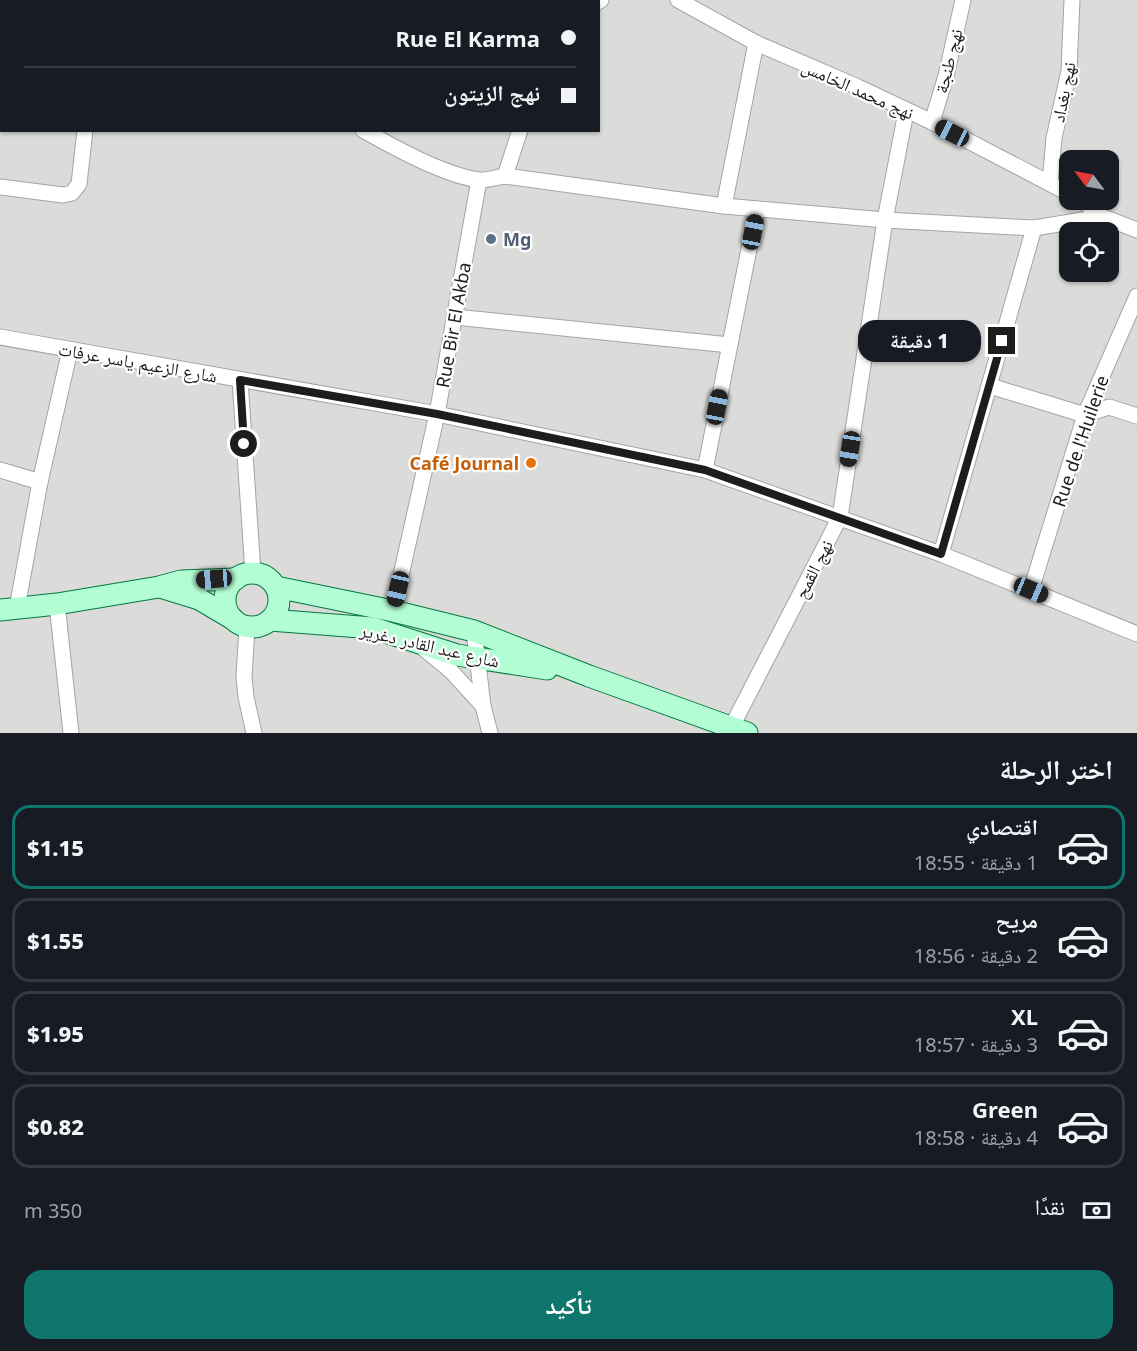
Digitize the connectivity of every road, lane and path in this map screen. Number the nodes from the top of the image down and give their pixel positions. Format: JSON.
{"nodes":[{"id":1,"x":678,"y":0,"type":"edge"},
{"id":2,"x":963,"y":0,"type":"edge"},
{"id":3,"x":1072,"y":0,"type":"edge"},
{"id":4,"x":756,"y":43,"type":"junction"},
{"id":5,"x":906,"y":112,"type":"junction"},
{"id":6,"x":932,"y":123,"type":"junction"},
{"id":7,"x":86,"y":132,"type":"edge"},
{"id":8,"x":367,"y":132,"type":"edge"},
{"id":9,"x":519,"y":132,"type":"edge"},
{"id":10,"x":505,"y":176,"type":"junction"},
{"id":11,"x":480,"y":180,"type":"junction"},
{"id":12,"x":1050,"y":183,"type":"junction"},
{"id":13,"x":0,"y":187,"type":"edge"},
{"id":14,"x":1059,"y":188,"type":"edge"},
{"id":15,"x":724,"y":206,"type":"junction"},
{"id":16,"x":757,"y":209,"type":"junction"},
{"id":17,"x":1093,"y":210,"type":"edge"},
{"id":18,"x":1098,"y":215,"type":"junction"},
{"id":19,"x":885,"y":220,"type":"junction"},
{"id":20,"x":1034,"y":228,"type":"junction"},
{"id":21,"x":1137,"y":230,"type":"edge"},
{"id":22,"x":1137,"y":296,"type":"edge"},
{"id":23,"x":455,"y":317,"type":"junction"},
{"id":24,"x":0,"y":337,"type":"edge"},
{"id":25,"x":730,"y":345,"type":"junction"},
{"id":26,"x":70,"y":350,"type":"junction"},
{"id":27,"x":240,"y":380,"type":"junction"},
{"id":28,"x":990,"y":386,"type":"junction"},
{"id":29,"x":437,"y":414,"type":"junction"},
{"id":30,"x":1085,"y":415,"type":"junction"},
{"id":31,"x":1137,"y":416,"type":"edge"},
{"id":32,"x":0,"y":470,"type":"edge"},
{"id":33,"x":705,"y":470,"type":"junction"},
{"id":34,"x":40,"y":482,"type":"junction"},
{"id":35,"x":840,"y":518,"type":"junction"},
{"id":36,"x":941,"y":554,"type":"junction"},
{"id":37,"x":244,"y":576,"type":"junction"},
{"id":38,"x":159,"y":587,"type":"junction"},
{"id":39,"x":276,"y":587,"type":"junction"},
{"id":40,"x":1031,"y":590,"type":"junction"},
{"id":41,"x":57,"y":604,"type":"junction"},
{"id":42,"x":9,"y":609,"type":"edge"},
{"id":43,"x":393,"y":610,"type":"junction"},
{"id":44,"x":270,"y":620,"type":"junction"},
{"id":45,"x":240,"y":623,"type":"junction"},
{"id":46,"x":474,"y":631,"type":"junction"},
{"id":47,"x":1137,"y":634,"type":"edge"},
{"id":48,"x":413,"y":641,"type":"junction"},
{"id":49,"x":477,"y":658,"type":"junction"},
{"id":50,"x":589,"y":676,"type":"junction"},
{"id":51,"x":483,"y":706,"type":"junction"},
{"id":52,"x":739,"y":730,"type":"edge"},
{"id":53,"x":70,"y":733,"type":"edge"},
{"id":54,"x":254,"y":733,"type":"edge"},
{"id":55,"x":490,"y":733,"type":"edge"}],
"edges":[{"from":1,"to":4,"type":"street","name":"نهج محمد الخامس"},
{"from":2,"to":6,"type":"street","name":"نهج طنجة"},
{"from":3,"to":12,"type":"street","name":"نهج بغداد"},
{"from":4,"to":5,"type":"street","name":"نهج محمد الخامس"},
{"from":4,"to":15,"type":"street"},
{"from":5,"to":6,"type":"street","name":"نهج محمد الخامس"},
{"from":5,"to":19,"type":"street","name":"نهج القمح"},
{"from":6,"to":12,"type":"street","name":"نهج محمد الخامس"},
{"from":7,"to":13,"type":"street"},
{"from":8,"to":11,"type":"street"},
{"from":9,"to":10,"type":"street"},
{"from":10,"to":11,"type":"street"},
{"from":10,"to":15,"type":"street"},
{"from":11,"to":23,"type":"street","name":"Rue Bir El Akba"},
{"from":12,"to":14,"type":"street","name":"نهج محمد الخامس"},
{"from":15,"to":16,"type":"street"},
{"from":16,"to":19,"type":"street"},
{"from":16,"to":25,"type":"street"},
{"from":17,"to":18,"type":"street"},
{"from":18,"to":20,"type":"street"},
{"from":18,"to":21,"type":"street"},
{"from":19,"to":20,"type":"street"},
{"from":19,"to":35,"type":"street","name":"نهج القمح"},
{"from":20,"to":28,"type":"street"},
{"from":22,"to":30,"type":"street","name":"Rue de l'Huilerie"},
{"from":23,"to":25,"type":"street"},
{"from":23,"to":29,"type":"street","name":"Rue Bir El Akba"},
{"from":24,"to":26,"type":"street","name":"شارع الزعيم ياسر عرفات"},
{"from":25,"to":33,"type":"street"},
{"from":26,"to":27,"type":"street","name":"شارع الزعيم ياسر عرفات"},
{"from":26,"to":34,"type":"street"},
{"from":27,"to":29,"type":"street","name":"شارع الزعيم ياسر عرفات"},
{"from":27,"to":37,"type":"street"},
{"from":28,"to":30,"type":"street"},
{"from":28,"to":36,"type":"street"},
{"from":29,"to":33,"type":"street","name":"شارع الزعيم ياسر عرفات"},
{"from":29,"to":43,"type":"street","name":"Rue Bir El Akba"},
{"from":30,"to":31,"type":"street"},
{"from":30,"to":40,"type":"street","name":"Rue de l'Huilerie"},
{"from":32,"to":34,"type":"street"},
{"from":33,"to":35,"type":"street","name":"شارع الزعيم ياسر عرفات"},
{"from":34,"to":42,"type":"street"},
{"from":35,"to":36,"type":"street","name":"شارع الزعيم ياسر عرفات"},
{"from":35,"to":52,"type":"street","name":"نهج القمح"},
{"from":36,"to":40,"type":"street","name":"شارع الزعيم ياسر عرفات"},
{"from":37,"to":38,"type":"main road"},
{"from":37,"to":39,"type":"main road"},
{"from":37,"to":45,"type":"main road"},
{"from":38,"to":41,"type":"main road"},
{"from":38,"to":45,"type":"main road"},
{"from":39,"to":43,"type":"main road","name":"شارع عبد القادر دغرير"},
{"from":39,"to":44,"type":"main road"},
{"from":40,"to":47,"type":"street","name":"شارع الزعيم ياسر عرفات"},
{"from":41,"to":42,"type":"main road"},
{"from":41,"to":53,"type":"street"},
{"from":43,"to":46,"type":"main road","name":"شارع عبد القادر دغرير"},
{"from":44,"to":45,"type":"main road"},
{"from":44,"to":48,"type":"main road","name":"شارع عبد القادر دغرير"},
{"from":45,"to":54,"type":"street"},
{"from":46,"to":49,"type":"street"},
{"from":46,"to":50,"type":"main road","name":"شارع عبد القادر دغرير"},
{"from":48,"to":49,"type":"main road","name":"شارع عبد القادر دغرير"},
{"from":48,"to":51,"type":"street"},
{"from":49,"to":50,"type":"main road","name":"شارع عبد القادر دغرير"},
{"from":49,"to":51,"type":"street"},
{"from":50,"to":52,"type":"main road","name":"شارع عبد القادر دغرير"},
{"from":51,"to":55,"type":"street"}]}
